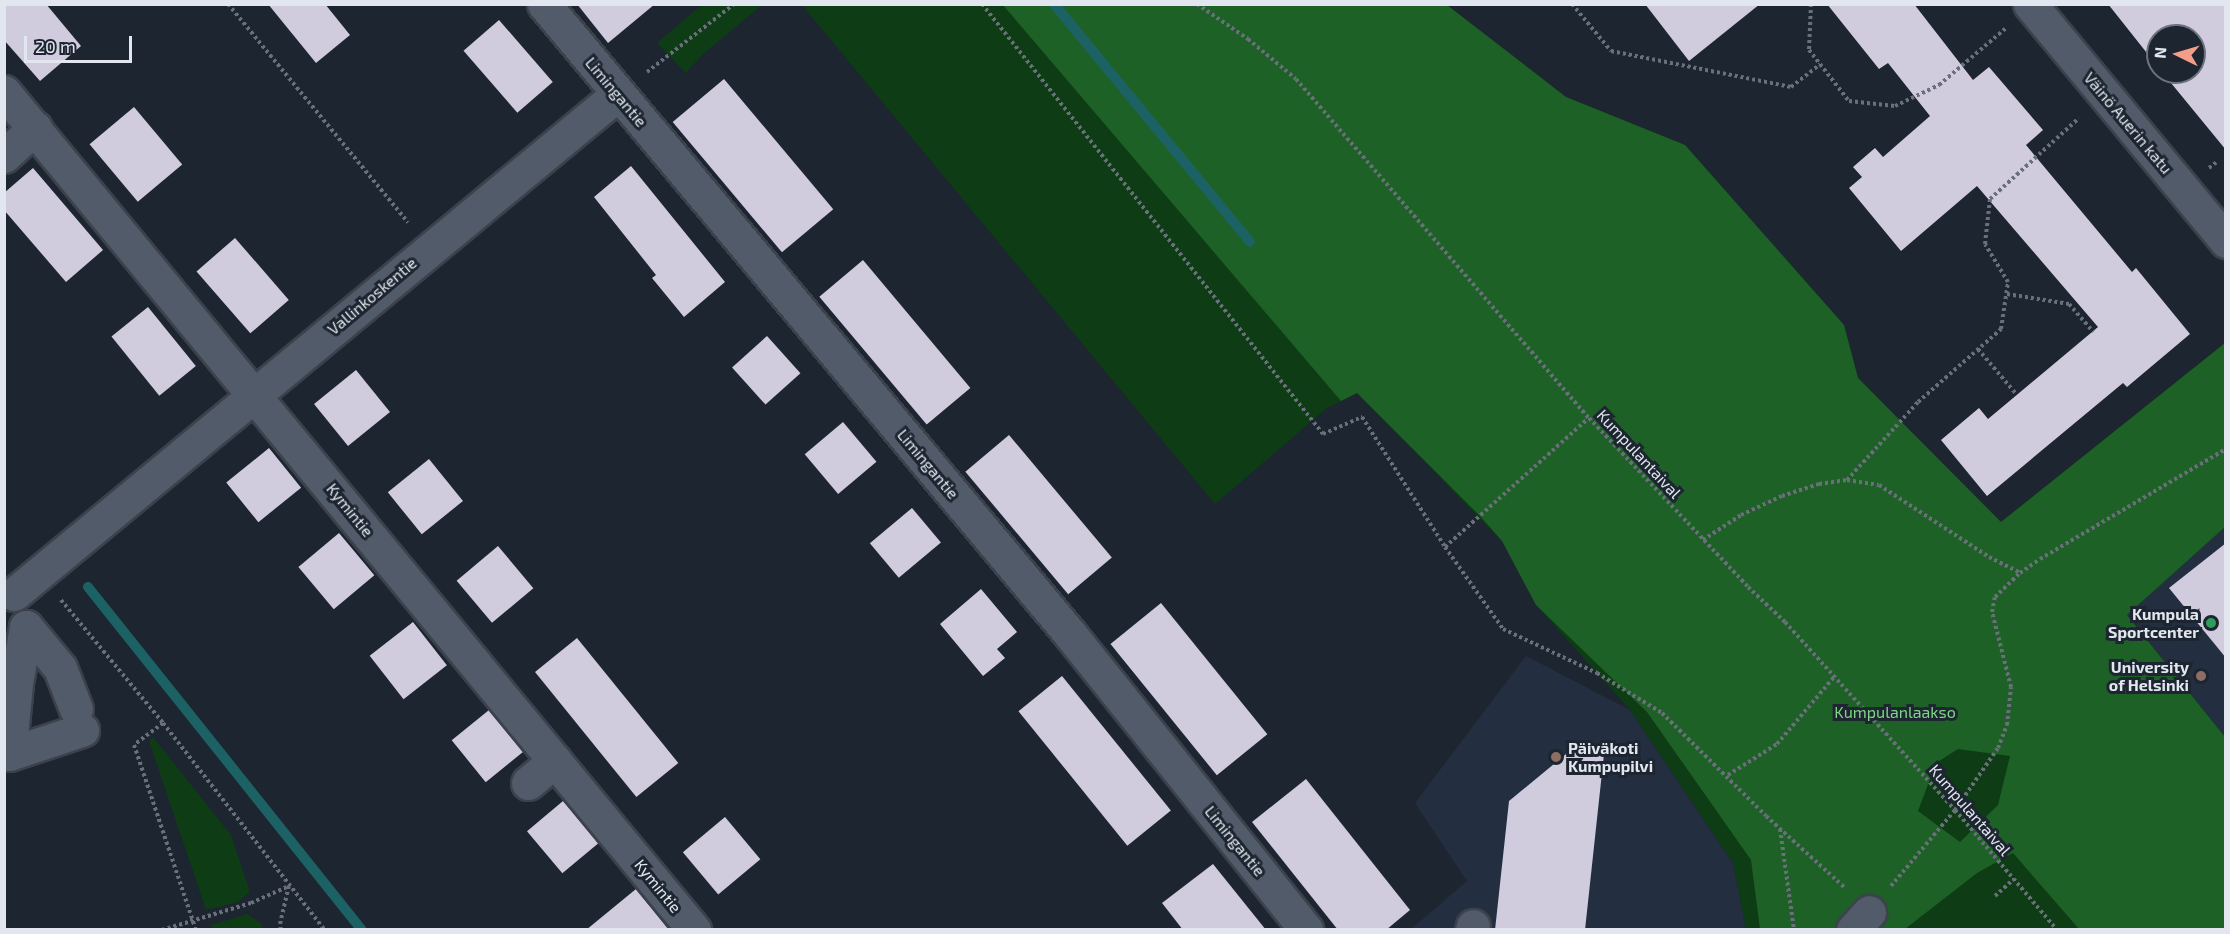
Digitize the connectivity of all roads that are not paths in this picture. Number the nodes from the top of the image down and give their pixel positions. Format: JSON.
{"nodes":[{"id":1,"x":544,"y":4,"type":"edge"},
{"id":2,"x":2030,"y":5,"type":"edge"},
{"id":3,"x":4,"y":92,"type":"edge"},
{"id":4,"x":618,"y":94,"type":"junction"},
{"id":5,"x":35,"y":128,"type":"junction"},
{"id":6,"x":4,"y":156,"type":"edge"},
{"id":7,"x":2226,"y":241,"type":"edge"},
{"id":8,"x":255,"y":394,"type":"junction"},
{"id":9,"x":19,"y":584,"type":"edge"},
{"id":10,"x":26,"y":627,"type":"junction"},
{"id":11,"x":555,"y":760,"type":"junction"},
{"id":12,"x":528,"y":783,"type":"dead end"},
{"id":13,"x":694,"y":930,"type":"edge"},
{"id":14,"x":1306,"y":930,"type":"edge"}],
"edges":[{"from":1,"to":4,"type":"street","name":"Limingantie"},
{"from":2,"to":7,"type":"street","name":"Väinö Auerin katu"},
{"from":3,"to":5,"type":"street","name":"Kymintie"},
{"from":4,"to":8,"type":"street","name":"Vallinkoskentie"},
{"from":4,"to":14,"type":"street","name":"Limingantie"},
{"from":5,"to":6,"type":"street"},
{"from":5,"to":8,"type":"street","name":"Kymintie"},
{"from":8,"to":9,"type":"street","name":"Vallinkoskentie"},
{"from":8,"to":11,"type":"street","name":"Kymintie"},
{"from":9,"to":10,"type":"street"},
{"from":10,"to":10,"type":"street"},
{"from":11,"to":12,"type":"street"},
{"from":11,"to":13,"type":"street","name":"Kymintie"}]}
